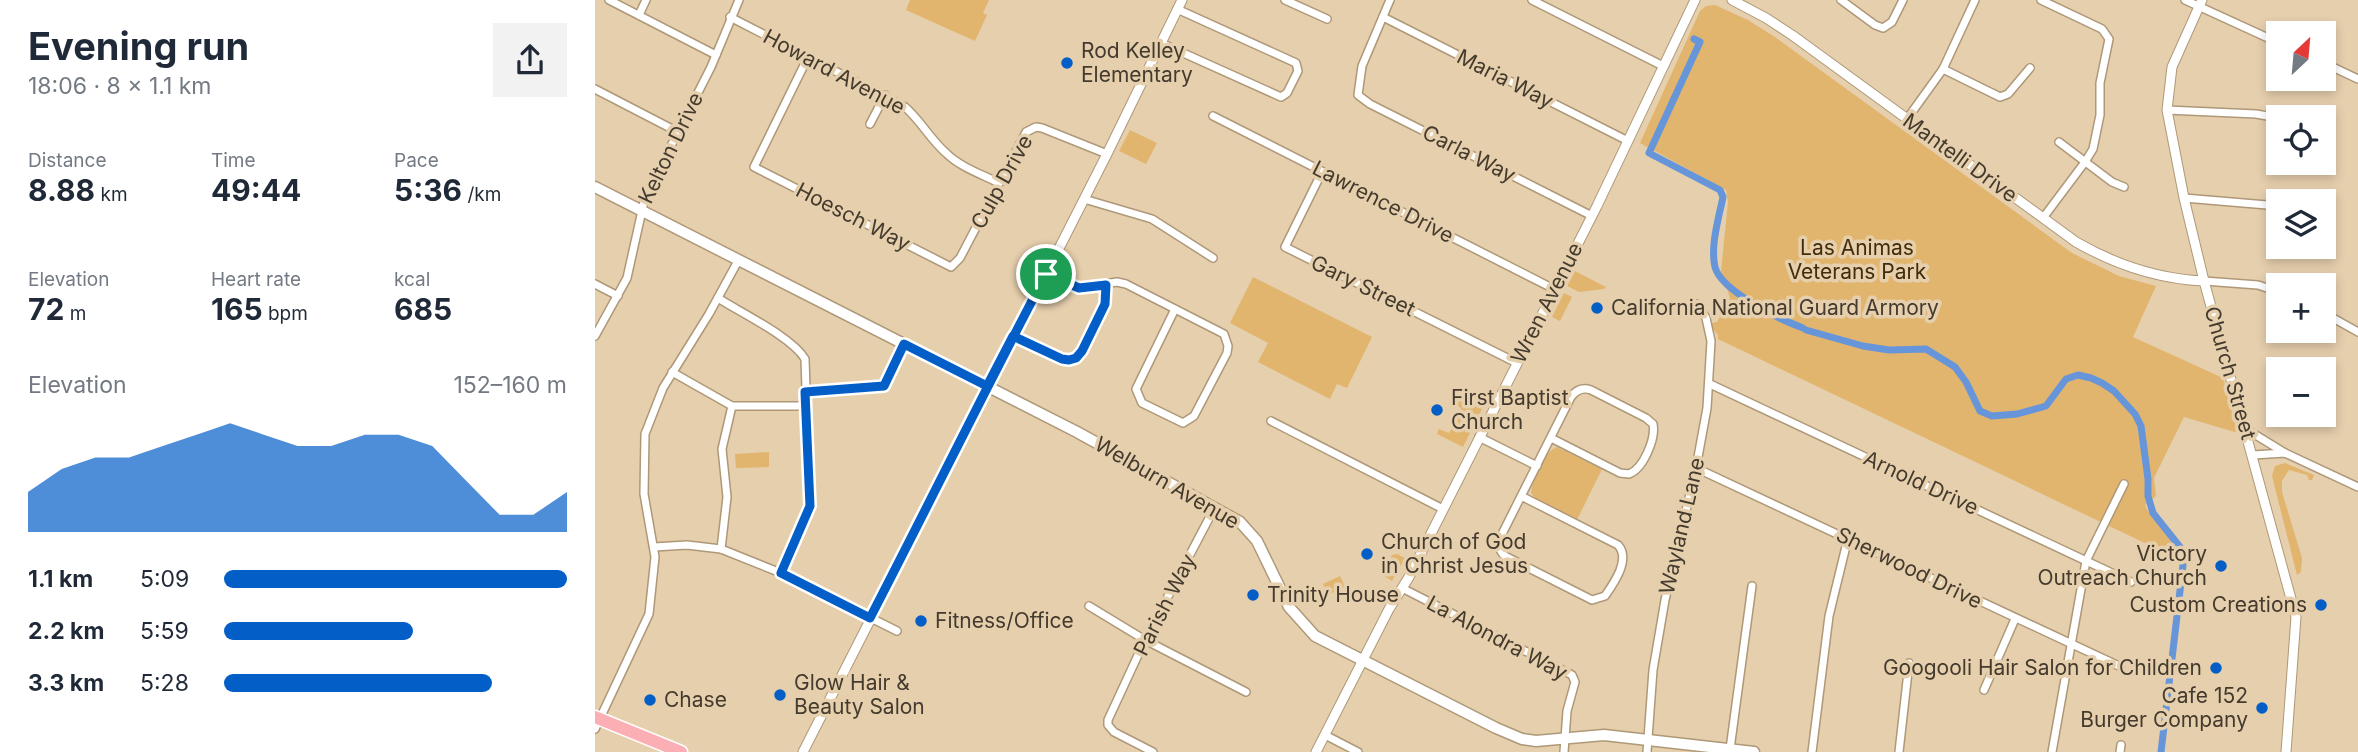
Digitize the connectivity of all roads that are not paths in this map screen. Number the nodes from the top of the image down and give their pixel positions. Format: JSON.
{"nodes":[{"id":1,"x":609,"y":0,"type":"edge"},
{"id":2,"x":646,"y":0,"type":"edge"},
{"id":3,"x":739,"y":0,"type":"edge"},
{"id":4,"x":1285,"y":0,"type":"edge"},
{"id":5,"x":1390,"y":0,"type":"edge"},
{"id":6,"x":1532,"y":0,"type":"edge"},
{"id":7,"x":1695,"y":0,"type":"edge"},
{"id":8,"x":1732,"y":0,"type":"edge"},
{"id":9,"x":1841,"y":0,"type":"edge"},
{"id":10,"x":1903,"y":0,"type":"edge"},
{"id":11,"x":1975,"y":0,"type":"edge"},
{"id":12,"x":2042,"y":0,"type":"edge"},
{"id":13,"x":2185,"y":0,"type":"edge"},
{"id":14,"x":2200,"y":3,"type":"edge"},
{"id":15,"x":1180,"y":5,"type":"edge"},
{"id":16,"x":639,"y":15,"type":"junction"},
{"id":17,"x":730,"y":17,"type":"junction"},
{"id":18,"x":1383,"y":17,"type":"junction"},
{"id":19,"x":1327,"y":19,"type":"dead end"},
{"id":20,"x":2266,"y":36,"type":"edge"},
{"id":21,"x":1161,"y":43,"type":"junction"},
{"id":22,"x":716,"y":55,"type":"junction"},
{"id":23,"x":808,"y":57,"type":"junction"},
{"id":24,"x":1663,"y":66,"type":"junction"},
{"id":25,"x":2030,"y":68,"type":"dead end"},
{"id":26,"x":1943,"y":69,"type":"junction"},
{"id":27,"x":2336,"y":69,"type":"edge"},
{"id":28,"x":2358,"y":79,"type":"edge"},
{"id":29,"x":595,"y":89,"type":"edge"},
{"id":30,"x":884,"y":95,"type":"junction"},
{"id":31,"x":2167,"y":110,"type":"junction"},
{"id":32,"x":1213,"y":116,"type":"dead end"},
{"id":33,"x":2266,"y":116,"type":"edge"},
{"id":34,"x":1907,"y":119,"type":"junction"},
{"id":35,"x":870,"y":124,"type":"dead end"},
{"id":36,"x":678,"y":132,"type":"junction"},
{"id":37,"x":1628,"y":141,"type":"junction"},
{"id":38,"x":2059,"y":142,"type":"dead end"},
{"id":39,"x":1107,"y":154,"type":"junction"},
{"id":40,"x":2085,"y":162,"type":"junction"},
{"id":41,"x":1322,"y":172,"type":"junction"},
{"id":42,"x":999,"y":183,"type":"junction"},
{"id":43,"x":595,"y":187,"type":"edge"},
{"id":44,"x":2124,"y":187,"type":"dead end"},
{"id":45,"x":2184,"y":198,"type":"junction"},
{"id":46,"x":1084,"y":199,"type":"junction"},
{"id":47,"x":2266,"y":205,"type":"edge"},
{"id":48,"x":641,"y":210,"type":"junction"},
{"id":49,"x":1592,"y":216,"type":"junction"},
{"id":50,"x":2043,"y":218,"type":"junction"},
{"id":51,"x":1213,"y":258,"type":"dead end"},
{"id":52,"x":738,"y":261,"type":"junction"},
{"id":53,"x":951,"y":267,"type":"joint"},
{"id":54,"x":1046,"y":274,"type":"junction"},
{"id":55,"x":2204,"y":281,"type":"junction"},
{"id":56,"x":595,"y":284,"type":"edge"},
{"id":57,"x":1106,"y":285,"type":"junction"},
{"id":58,"x":2266,"y":288,"type":"edge"},
{"id":59,"x":1554,"y":289,"type":"junction"},
{"id":60,"x":618,"y":296,"type":"junction"},
{"id":61,"x":718,"y":298,"type":"junction"},
{"id":62,"x":1697,"y":304,"type":"dead end"},
{"id":63,"x":1175,"y":309,"type":"junction"},
{"id":64,"x":2336,"y":320,"type":"edge"},
{"id":65,"x":2358,"y":332,"type":"edge"},
{"id":66,"x":595,"y":335,"type":"edge"},
{"id":67,"x":1013,"y":336,"type":"junction"},
{"id":68,"x":904,"y":344,"type":"junction"},
{"id":69,"x":1517,"y":363,"type":"junction"},
{"id":70,"x":672,"y":372,"type":"junction"},
{"id":71,"x":1710,"y":384,"type":"junction"},
{"id":72,"x":987,"y":386,"type":"junction"},
{"id":73,"x":805,"y":392,"type":"junction"},
{"id":74,"x":732,"y":406,"type":"junction"},
{"id":75,"x":806,"y":407,"type":"junction"},
{"id":76,"x":1271,"y":421,"type":"dead end"},
{"id":77,"x":2246,"y":429,"type":"junction"},
{"id":78,"x":1479,"y":437,"type":"junction"},
{"id":79,"x":1551,"y":438,"type":"junction"},
{"id":80,"x":2285,"y":453,"type":"junction"},
{"id":81,"x":2253,"y":455,"type":"junction"},
{"id":82,"x":1537,"y":466,"type":"junction"},
{"id":83,"x":1696,"y":468,"type":"junction"},
{"id":84,"x":2124,"y":484,"type":"dead end"},
{"id":85,"x":2358,"y":487,"type":"edge"},
{"id":86,"x":1521,"y":496,"type":"junction"},
{"id":87,"x":1215,"y":507,"type":"junction"},
{"id":88,"x":1443,"y":509,"type":"junction"},
{"id":89,"x":1848,"y":538,"type":"junction"},
{"id":90,"x":654,"y":547,"type":"junction"},
{"id":91,"x":721,"y":549,"type":"junction"},
{"id":92,"x":2086,"y":561,"type":"junction"},
{"id":93,"x":781,"y":573,"type":"junction"},
{"id":94,"x":2131,"y":582,"type":"dead end"},
{"id":95,"x":1752,"y":586,"type":"dead end"},
{"id":96,"x":1402,"y":588,"type":"junction"},
{"id":97,"x":1089,"y":606,"type":"dead end"},
{"id":98,"x":870,"y":618,"type":"junction"},
{"id":99,"x":2015,"y":619,"type":"junction"},
{"id":100,"x":897,"y":631,"type":"dead end"},
{"id":101,"x":1145,"y":640,"type":"junction"},
{"id":102,"x":2071,"y":643,"type":"junction"},
{"id":103,"x":1362,"y":660,"type":"junction"},
{"id":104,"x":1909,"y":663,"type":"dead end"},
{"id":105,"x":2121,"y":667,"type":"dead end"},
{"id":106,"x":1984,"y":690,"type":"dead end"},
{"id":107,"x":1246,"y":692,"type":"dead end"},
{"id":108,"x":596,"y":721,"type":"edge"},
{"id":109,"x":1325,"y":736,"type":"junction"},
{"id":110,"x":1565,"y":739,"type":"junction"},
{"id":111,"x":1647,"y":739,"type":"junction"},
{"id":112,"x":1730,"y":749,"type":"junction"},
{"id":113,"x":681,"y":752,"type":"edge"},
{"id":114,"x":803,"y":752,"type":"edge"},
{"id":115,"x":1153,"y":752,"type":"edge"},
{"id":116,"x":1316,"y":752,"type":"edge"},
{"id":117,"x":1358,"y":752,"type":"edge"},
{"id":118,"x":1563,"y":752,"type":"edge"},
{"id":119,"x":1647,"y":752,"type":"edge"},
{"id":120,"x":1754,"y":752,"type":"edge"},
{"id":121,"x":1812,"y":752,"type":"edge"},
{"id":122,"x":1899,"y":752,"type":"edge"},
{"id":123,"x":2052,"y":752,"type":"edge"},
{"id":124,"x":2286,"y":752,"type":"edge"}],
"edges":[{"from":1,"to":16,"type":"street"},
{"from":2,"to":16,"type":"street"},
{"from":3,"to":17,"type":"street","name":"Kelton Drive"},
{"from":4,"to":19,"type":"street"},
{"from":5,"to":18,"type":"street"},
{"from":6,"to":24,"type":"street"},
{"from":7,"to":24,"type":"street","name":"Wren Avenue"},
{"from":8,"to":34,"type":"street","name":"Mantelli Drive"},
{"from":9,"to":10,"type":"street"},
{"from":11,"to":26,"type":"street"},
{"from":12,"to":40,"type":"street"},
{"from":13,"to":14,"type":"street"},
{"from":14,"to":20,"type":"street"},
{"from":14,"to":31,"type":"street","name":"Church Street"},
{"from":15,"to":21,"type":"street"},
{"from":15,"to":21,"type":"street"},
{"from":16,"to":22,"type":"street"},
{"from":17,"to":22,"type":"street","name":"Kelton Drive"},
{"from":17,"to":23,"type":"street","name":"Howard Avenue"},
{"from":18,"to":37,"type":"street","name":"Maria Way"},
{"from":18,"to":49,"type":"street","name":"Carla Way"},
{"from":21,"to":39,"type":"street"},
{"from":22,"to":36,"type":"street","name":"Kelton Drive"},
{"from":23,"to":30,"type":"street","name":"Howard Avenue"},
{"from":23,"to":53,"type":"street","name":"Hoesch Way"},
{"from":24,"to":37,"type":"street","name":"Wren Avenue"},
{"from":25,"to":26,"type":"street"},
{"from":26,"to":34,"type":"street"},
{"from":27,"to":28,"type":"street"},
{"from":29,"to":36,"type":"street"},
{"from":30,"to":35,"type":"street"},
{"from":30,"to":42,"type":"street","name":"Howard Avenue"},
{"from":31,"to":33,"type":"street"},
{"from":31,"to":45,"type":"street","name":"Church Street"},
{"from":32,"to":41,"type":"street","name":"Lawrence Drive"},
{"from":34,"to":50,"type":"street","name":"Mantelli Drive"},
{"from":36,"to":48,"type":"street","name":"Kelton Drive"},
{"from":37,"to":49,"type":"street","name":"Wren Avenue"},
{"from":38,"to":40,"type":"street"},
{"from":39,"to":42,"type":"street","name":"Culp Drive"},
{"from":39,"to":46,"type":"street"},
{"from":40,"to":44,"type":"street"},
{"from":40,"to":50,"type":"street"},
{"from":41,"to":59,"type":"street","name":"Lawrence Drive"},
{"from":41,"to":69,"type":"street","name":"Gary Street"},
{"from":42,"to":53,"type":"street","name":"Culp Drive"},
{"from":43,"to":48,"type":"main road","name":"Welburn Avenue"},
{"from":45,"to":47,"type":"street"},
{"from":45,"to":55,"type":"street","name":"Church Street"},
{"from":46,"to":51,"type":"street"},
{"from":46,"to":54,"type":"street"},
{"from":48,"to":52,"type":"main road","name":"Welburn Avenue"},
{"from":48,"to":60,"type":"street","name":"Kelton Drive"},
{"from":49,"to":59,"type":"street","name":"Wren Avenue"},
{"from":50,"to":55,"type":"street","name":"Mantelli Drive"},
{"from":52,"to":61,"type":"street"},
{"from":52,"to":68,"type":"main road","name":"Welburn Avenue"},
{"from":54,"to":57,"type":"street"},
{"from":54,"to":67,"type":"street"},
{"from":55,"to":58,"type":"street"},
{"from":55,"to":77,"type":"street","name":"Church Street"},
{"from":56,"to":60,"type":"street"},
{"from":57,"to":63,"type":"street"},
{"from":57,"to":67,"type":"street"},
{"from":59,"to":69,"type":"street","name":"Wren Avenue"},
{"from":60,"to":66,"type":"street","name":"Kelton Drive"},
{"from":61,"to":70,"type":"street"},
{"from":61,"to":73,"type":"street"},
{"from":62,"to":71,"type":"street","name":"Wayland Lane"},
{"from":63,"to":63,"type":"street"},
{"from":64,"to":65,"type":"street"},
{"from":67,"to":72,"type":"street"},
{"from":68,"to":72,"type":"main road","name":"Welburn Avenue"},
{"from":68,"to":73,"type":"street"},
{"from":69,"to":78,"type":"street","name":"Wren Avenue"},
{"from":70,"to":74,"type":"street"},
{"from":70,"to":90,"type":"street"},
{"from":71,"to":83,"type":"street","name":"Wayland Lane"},
{"from":71,"to":92,"type":"street","name":"Arnold Drive"},
{"from":72,"to":87,"type":"main road","name":"Welburn Avenue"},
{"from":72,"to":98,"type":"street"},
{"from":73,"to":75,"type":"street"},
{"from":74,"to":75,"type":"street"},
{"from":74,"to":91,"type":"street"},
{"from":75,"to":93,"type":"street"},
{"from":76,"to":88,"type":"street"},
{"from":77,"to":80,"type":"street"},
{"from":77,"to":81,"type":"street","name":"Church Street"},
{"from":78,"to":82,"type":"street"},
{"from":78,"to":88,"type":"street","name":"Wren Avenue"},
{"from":79,"to":79,"type":"street"},
{"from":79,"to":82,"type":"street"},
{"from":80,"to":81,"type":"street"},
{"from":80,"to":85,"type":"street"},
{"from":81,"to":124,"type":"street","name":"Church Street"},
{"from":82,"to":86,"type":"street"},
{"from":83,"to":89,"type":"street","name":"Sherwood Drive"},
{"from":83,"to":111,"type":"street","name":"Wayland Lane"},
{"from":84,"to":92,"type":"street"},
{"from":86,"to":86,"type":"street"},
{"from":87,"to":101,"type":"street","name":"Parish Way"},
{"from":87,"to":103,"type":"main road","name":"Welburn Avenue"},
{"from":88,"to":96,"type":"street","name":"Wren Avenue"},
{"from":89,"to":99,"type":"street","name":"Sherwood Drive"},
{"from":89,"to":121,"type":"street"},
{"from":90,"to":91,"type":"street"},
{"from":90,"to":108,"type":"street"},
{"from":91,"to":93,"type":"street"},
{"from":92,"to":94,"type":"street","name":"Arnold Drive"},
{"from":92,"to":102,"type":"street"},
{"from":93,"to":98,"type":"street"},
{"from":95,"to":112,"type":"street"},
{"from":96,"to":103,"type":"street","name":"Wren Avenue"},
{"from":96,"to":110,"type":"street","name":"La Alondra Way"},
{"from":97,"to":101,"type":"street"},
{"from":98,"to":100,"type":"street"},
{"from":98,"to":114,"type":"street"},
{"from":99,"to":102,"type":"street","name":"Sherwood Drive"},
{"from":99,"to":106,"type":"street"},
{"from":101,"to":107,"type":"street"},
{"from":101,"to":115,"type":"street","name":"Parish Way"},
{"from":102,"to":105,"type":"street","name":"Sherwood Drive"},
{"from":102,"to":123,"type":"street"},
{"from":103,"to":109,"type":"street","name":"Wren Avenue"},
{"from":103,"to":110,"type":"main road","name":"Welburn Avenue"},
{"from":104,"to":122,"type":"street"},
{"from":108,"to":113,"type":"main road"},
{"from":109,"to":116,"type":"street","name":"Wren Avenue"},
{"from":109,"to":117,"type":"street"},
{"from":110,"to":111,"type":"main road","name":"Welburn Avenue"},
{"from":110,"to":118,"type":"street"},
{"from":111,"to":112,"type":"main road","name":"Welburn Avenue"},
{"from":111,"to":119,"type":"street","name":"Wayland Lane"},
{"from":112,"to":120,"type":"main road","name":"Welburn Avenue"}]}
